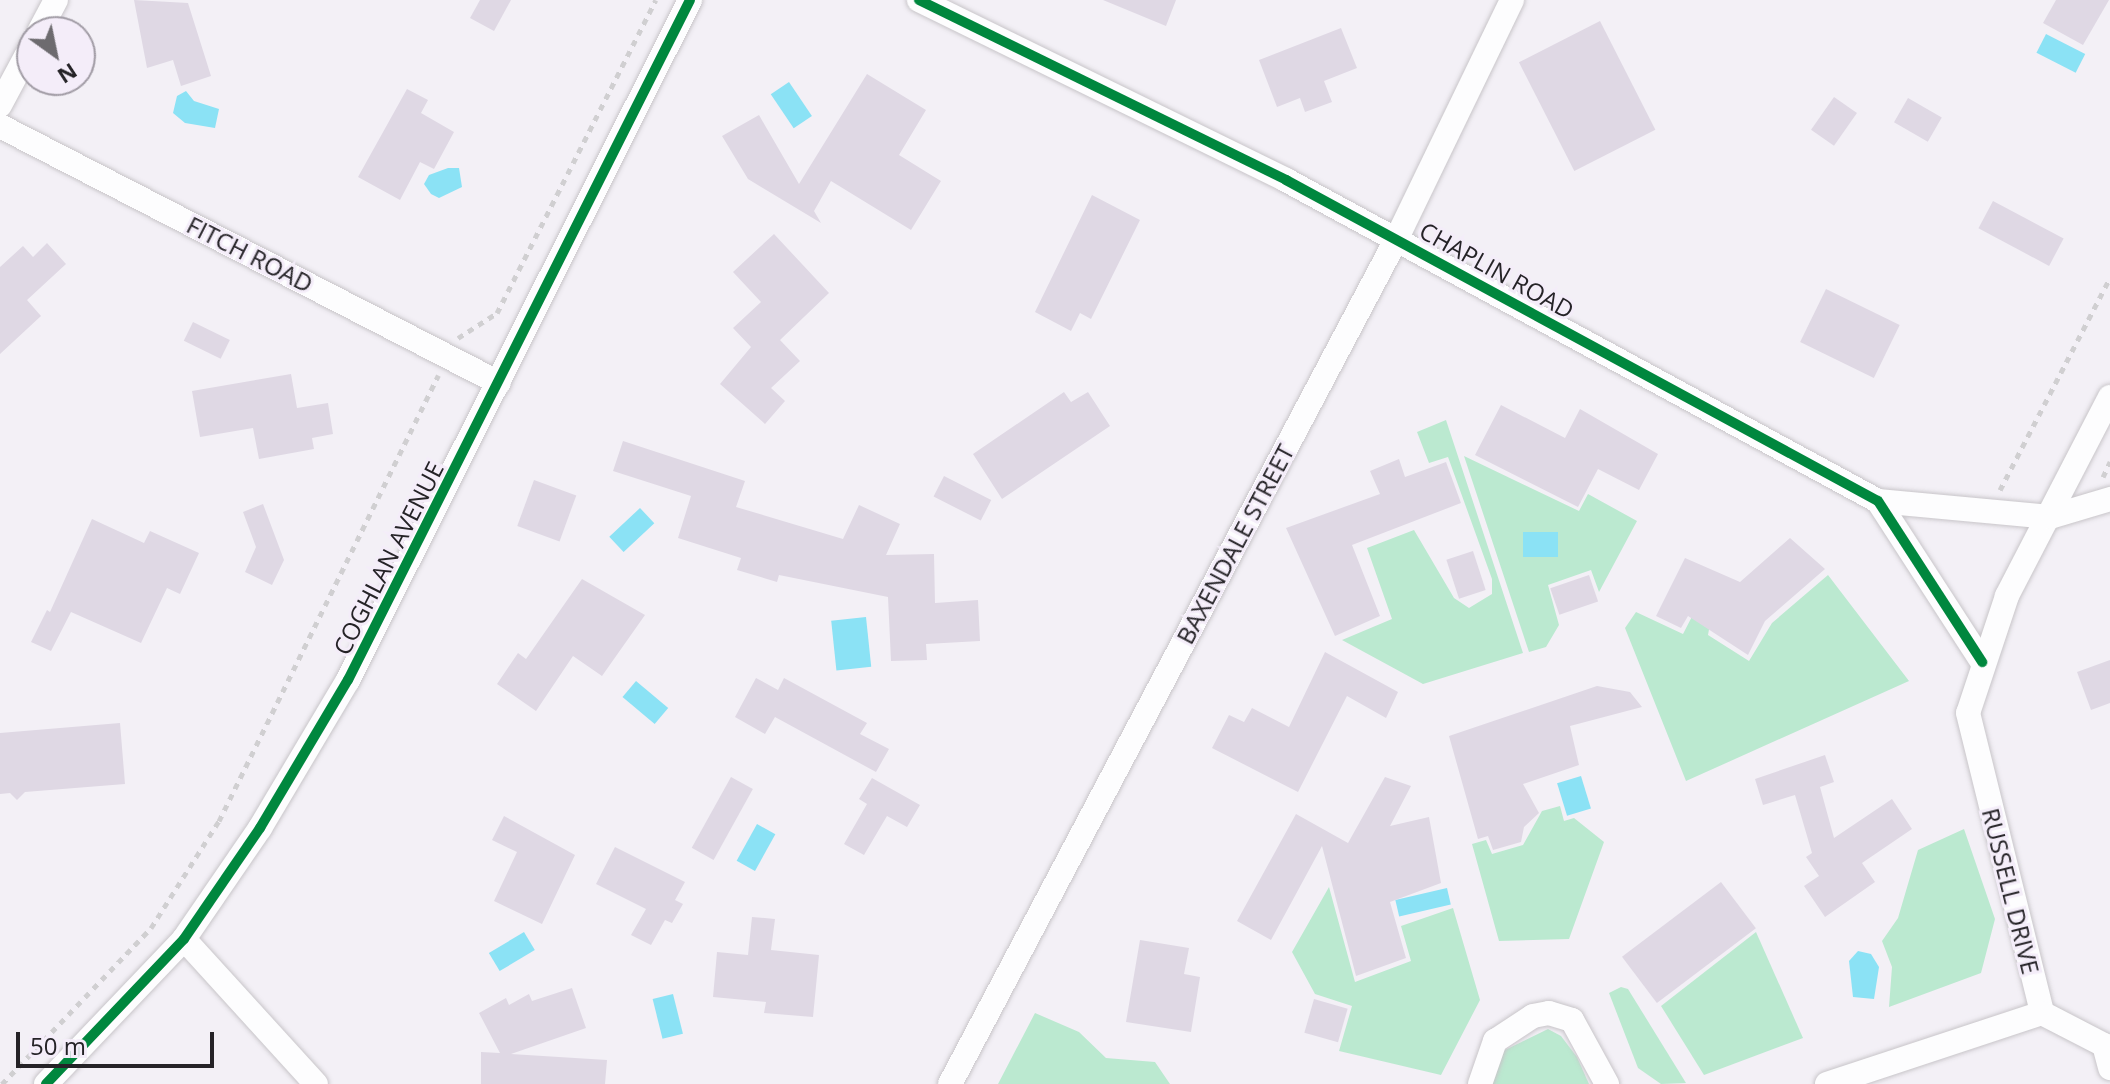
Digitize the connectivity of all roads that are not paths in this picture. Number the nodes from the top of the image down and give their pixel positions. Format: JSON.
{"nodes":[{"id":1,"x":690,"y":0,"type":"edge"},
{"id":2,"x":919,"y":0,"type":"edge"},
{"id":3,"x":1512,"y":0,"type":"edge"},
{"id":4,"x":16,"y":75,"type":"edge"},
{"id":5,"x":0,"y":105,"type":"edge"},
{"id":6,"x":0,"y":126,"type":"edge"},
{"id":7,"x":1397,"y":238,"type":"junction"},
{"id":8,"x":499,"y":383,"type":"junction"},
{"id":9,"x":2110,"y":397,"type":"edge"},
{"id":10,"x":2110,"y":499,"type":"edge"},
{"id":11,"x":1878,"y":501,"type":"junction"},
{"id":12,"x":2050,"y":517,"type":"junction"},
{"id":13,"x":1979,"y":670,"type":"junction"},
{"id":14,"x":184,"y":939,"type":"junction"},
{"id":15,"x":2042,"y":1013,"type":"junction"},
{"id":16,"x":2108,"y":1052,"type":"edge"},
{"id":17,"x":46,"y":1084,"type":"edge"},
{"id":18,"x":316,"y":1084,"type":"edge"},
{"id":19,"x":950,"y":1084,"type":"edge"},
{"id":20,"x":1480,"y":1084,"type":"edge"},
{"id":21,"x":1607,"y":1084,"type":"edge"},
{"id":22,"x":1827,"y":1084,"type":"edge"}],
"edges":[{"from":1,"to":8,"type":"street","name":"COGHLAN AVENUE"},
{"from":2,"to":7,"type":"street","name":"CHAPLIN ROAD"},
{"from":3,"to":7,"type":"street","name":"BAXENDALE STREET"},
{"from":4,"to":5,"type":"street"},
{"from":6,"to":8,"type":"street","name":"FITCH ROAD"},
{"from":7,"to":11,"type":"street","name":"CHAPLIN ROAD"},
{"from":7,"to":19,"type":"street","name":"BAXENDALE STREET"},
{"from":8,"to":14,"type":"street","name":"COGHLAN AVENUE"},
{"from":9,"to":12,"type":"street","name":"RUSSELL DRIVE"},
{"from":10,"to":12,"type":"street"},
{"from":11,"to":12,"type":"street"},
{"from":11,"to":13,"type":"street","name":"CHAPLIN ROAD"},
{"from":12,"to":13,"type":"street","name":"RUSSELL DRIVE"},
{"from":13,"to":15,"type":"street","name":"RUSSELL DRIVE"},
{"from":14,"to":17,"type":"street","name":"COGHLAN AVENUE"},
{"from":14,"to":18,"type":"street"},
{"from":15,"to":16,"type":"street"},
{"from":15,"to":22,"type":"street"},
{"from":20,"to":21,"type":"street"}]}
